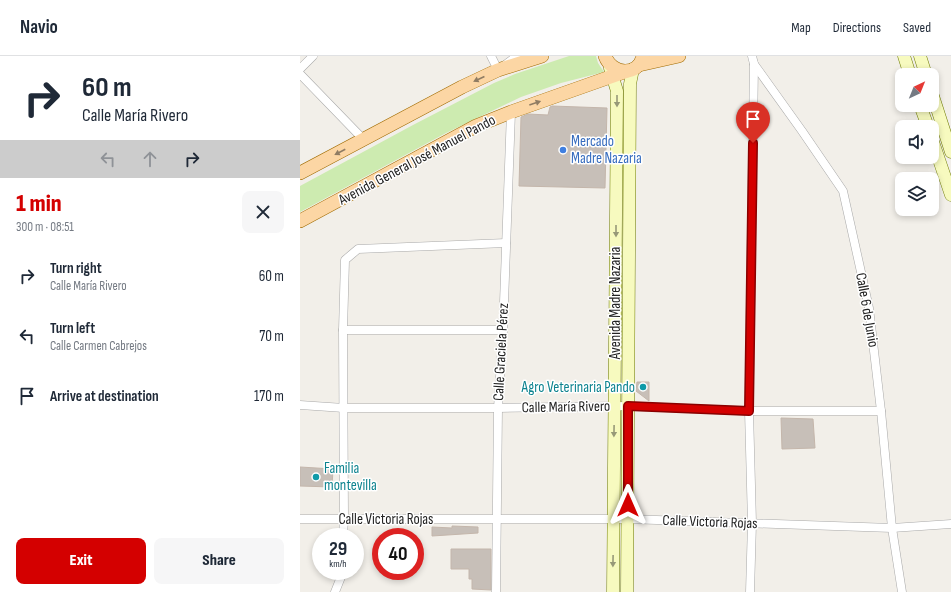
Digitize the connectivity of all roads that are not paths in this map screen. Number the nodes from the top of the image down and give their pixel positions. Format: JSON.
{"nodes":[{"id":1,"x":313,"y":56,"type":"edge"},
{"id":2,"x":491,"y":56,"type":"edge"},
{"id":3,"x":517,"y":56,"type":"edge"},
{"id":4,"x":542,"y":56,"type":"edge"},
{"id":5,"x":679,"y":56,"type":"edge"},
{"id":6,"x":904,"y":56,"type":"edge"},
{"id":7,"x":920,"y":56,"type":"edge"},
{"id":8,"x":606,"y":60,"type":"edge"},
{"id":9,"x":753,"y":60,"type":"edge"},
{"id":10,"x":635,"y":65,"type":"edge"},
{"id":11,"x":908,"y":68,"type":"edge"},
{"id":12,"x":924,"y":68,"type":"edge"},
{"id":13,"x":300,"y":69,"type":"edge"},
{"id":14,"x":498,"y":70,"type":"junction"},
{"id":15,"x":300,"y":74,"type":"edge"},
{"id":16,"x":612,"y":76,"type":"junction"},
{"id":17,"x":511,"y":112,"type":"junction"},
{"id":18,"x":938,"y":112,"type":"edge"},
{"id":19,"x":363,"y":139,"type":"junction"},
{"id":20,"x":951,"y":152,"type":"edge"},
{"id":21,"x":939,"y":160,"type":"edge"},
{"id":22,"x":300,"y":173,"type":"edge"},
{"id":23,"x":951,"y":195,"type":"edge"},
{"id":24,"x":300,"y":221,"type":"edge"},
{"id":25,"x":506,"y":243,"type":"junction"},
{"id":26,"x":343,"y":330,"type":"junction"},
{"id":27,"x":503,"y":330,"type":"junction"},
{"id":28,"x":300,"y":405,"type":"edge"},
{"id":29,"x":615,"y":406,"type":"junction"},
{"id":30,"x":628,"y":406,"type":"junction"},
{"id":31,"x":344,"y":408,"type":"junction"},
{"id":32,"x":498,"y":408,"type":"junction"},
{"id":33,"x":749,"y":411,"type":"junction"},
{"id":34,"x":881,"y":411,"type":"junction"},
{"id":35,"x":344,"y":518,"type":"junction"},
{"id":36,"x":498,"y":518,"type":"junction"},
{"id":37,"x":300,"y":519,"type":"edge"},
{"id":38,"x":613,"y":519,"type":"junction"},
{"id":39,"x":628,"y":519,"type":"junction"},
{"id":40,"x":752,"y":523,"type":"junction"},
{"id":41,"x":951,"y":524,"type":"edge"},
{"id":42,"x":343,"y":528,"type":"edge"},
{"id":43,"x":892,"y":528,"type":"junction"},
{"id":44,"x":340,"y":580,"type":"edge"},
{"id":45,"x":335,"y":592,"type":"edge"},
{"id":46,"x":496,"y":592,"type":"edge"},
{"id":47,"x":613,"y":592,"type":"edge"},
{"id":48,"x":627,"y":592,"type":"edge"},
{"id":49,"x":750,"y":592,"type":"edge"},
{"id":50,"x":902,"y":592,"type":"edge"}],
"edges":[{"from":1,"to":13,"type":"street"},
{"from":2,"to":14,"type":"street"},
{"from":3,"to":14,"type":"street"},
{"from":4,"to":14,"type":"main road"},
{"from":5,"to":10,"type":"main road","name":"Avenida General José Manuel Pando"},
{"from":6,"to":11,"type":"street"},
{"from":7,"to":12,"type":"street"},
{"from":8,"to":10,"type":"main road"},
{"from":8,"to":16,"type":"street","name":"Avenida Madre Nazaria"},
{"from":9,"to":33,"type":"street"},
{"from":9,"to":34,"type":"street","name":"Calle 6 de Junio"},
{"from":10,"to":16,"type":"main road","name":"Avenida General José Manuel Pando"},
{"from":10,"to":30,"type":"street","name":"Avenida Madre Nazaria"},
{"from":14,"to":19,"type":"main road","one_way":true},
{"from":15,"to":19,"type":"street"},
{"from":17,"to":16,"type":"main road","name":"Avenida General José Manuel Pando","one_way":true},
{"from":16,"to":29,"type":"street","name":"Avenida Madre Nazaria","one_way":true},
{"from":17,"to":24,"type":"main road","name":"Avenida General José Manuel Pando"},
{"from":17,"to":25,"type":"street","name":"Calle Graciela Pérez"},
{"from":18,"to":20,"type":"street"},
{"from":19,"to":22,"type":"main road","one_way":true},
{"from":21,"to":23,"type":"street"},
{"from":25,"to":26,"type":"street"},
{"from":25,"to":27,"type":"street","name":"Calle Graciela Pérez"},
{"from":26,"to":27,"type":"street"},
{"from":26,"to":31,"type":"street"},
{"from":27,"to":32,"type":"street","name":"Calle Graciela Pérez"},
{"from":28,"to":31,"type":"street","name":"Calle María Rivero"},
{"from":29,"to":30,"type":"street","name":"Calle María Rivero"},
{"from":29,"to":32,"type":"street","name":"Calle María Rivero"},
{"from":29,"to":38,"type":"street","name":"Avenida Madre Nazaria","one_way":true},
{"from":30,"to":33,"type":"street","name":"Calle María Rivero"},
{"from":30,"to":39,"type":"street","name":"Avenida Madre Nazaria"},
{"from":31,"to":32,"type":"street","name":"Calle María Rivero"},
{"from":31,"to":35,"type":"street"},
{"from":32,"to":36,"type":"street","name":"Calle Graciela Pérez"},
{"from":33,"to":34,"type":"street","name":"Calle María Rivero"},
{"from":33,"to":40,"type":"street"},
{"from":34,"to":43,"type":"street","name":"Calle 6 de Junio"},
{"from":35,"to":36,"type":"street","name":"Calle Victoria Rojas"},
{"from":35,"to":37,"type":"street","name":"Calle Victoria Rojas"},
{"from":35,"to":42,"type":"street"},
{"from":36,"to":38,"type":"street","name":"Calle Victoria Rojas"},
{"from":36,"to":46,"type":"street","name":"Calle Graciela Pérez"},
{"from":38,"to":39,"type":"street","name":"Calle Victoria Rojas"},
{"from":38,"to":47,"type":"street","name":"Avenida Madre Nazaria","one_way":true},
{"from":39,"to":40,"type":"street","name":"Calle Victoria Rojas"},
{"from":39,"to":48,"type":"street","name":"Avenida Madre Nazaria"},
{"from":40,"to":43,"type":"street","name":"Calle Victoria Rojas"},
{"from":40,"to":49,"type":"street"},
{"from":41,"to":43,"type":"street","name":"Calle Victoria Rojas"},
{"from":43,"to":50,"type":"street","name":"Calle 6 de Junio"},
{"from":44,"to":45,"type":"street"}]}
